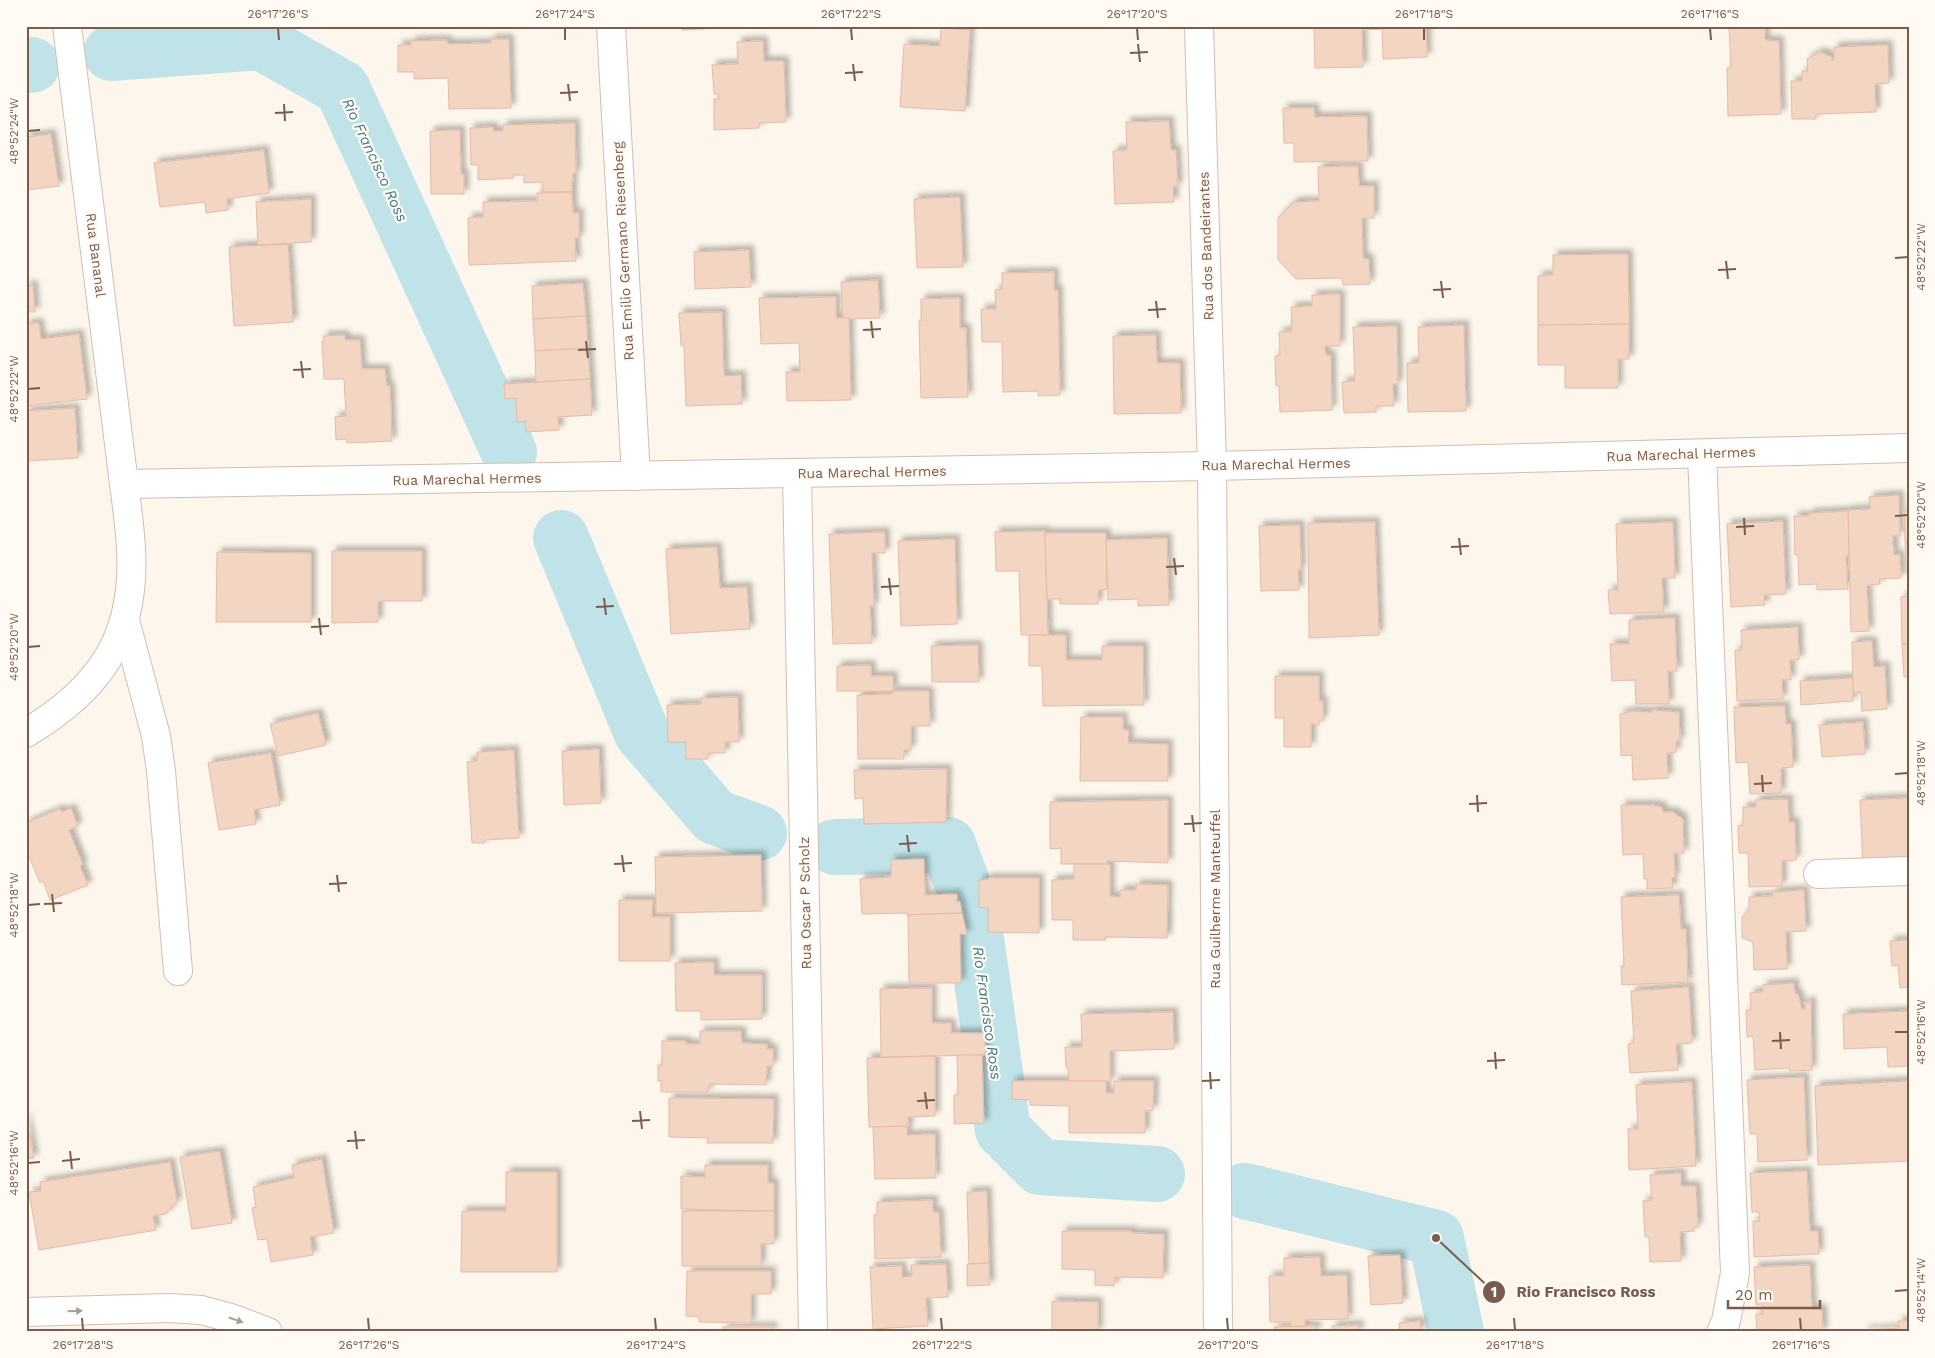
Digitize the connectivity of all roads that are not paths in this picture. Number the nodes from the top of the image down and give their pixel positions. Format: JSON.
{"nodes":[{"id":1,"x":67,"y":26,"type":"edge"},
{"id":2,"x":611,"y":26,"type":"edge"},
{"id":3,"x":1199,"y":26,"type":"edge"},
{"id":4,"x":1909,"y":448,"type":"edge"},
{"id":5,"x":1702,"y":454,"type":"junction"},
{"id":6,"x":1212,"y":466,"type":"junction"},
{"id":7,"x":797,"y":473,"type":"junction"},
{"id":8,"x":636,"y":476,"type":"junction"},
{"id":9,"x":124,"y":484,"type":"junction"},
{"id":10,"x":124,"y":620,"type":"junction"},
{"id":11,"x":26,"y":733,"type":"edge"},
{"id":12,"x":1909,"y":871,"type":"edge"},
{"id":13,"x":1818,"y":874,"type":"dead end"},
{"id":14,"x":178,"y":971,"type":"dead end"},
{"id":15,"x":26,"y":1312,"type":"edge"},
{"id":16,"x":268,"y":1332,"type":"edge"},
{"id":17,"x":813,"y":1332,"type":"edge"},
{"id":18,"x":1218,"y":1332,"type":"edge"},
{"id":19,"x":1721,"y":1332,"type":"edge"}],
"edges":[{"from":1,"to":9,"type":"street","name":"Rua Bananal"},
{"from":2,"to":8,"type":"street","name":"Rua Emílio Germano Riesenberg"},
{"from":3,"to":6,"type":"street","name":"Rua dos Bandeirantes"},
{"from":4,"to":5,"type":"street","name":"Rua Marechal Hermes"},
{"from":5,"to":6,"type":"street","name":"Rua Marechal Hermes"},
{"from":5,"to":19,"type":"street"},
{"from":6,"to":7,"type":"street","name":"Rua Marechal Hermes"},
{"from":6,"to":18,"type":"street","name":"Rua Guilherme Manteuffel"},
{"from":7,"to":8,"type":"street","name":"Rua Marechal Hermes"},
{"from":7,"to":17,"type":"street","name":"Rua Oscar P Scholz"},
{"from":8,"to":9,"type":"street","name":"Rua Marechal Hermes"},
{"from":9,"to":10,"type":"street"},
{"from":10,"to":11,"type":"street"},
{"from":10,"to":14,"type":"street"},
{"from":12,"to":13,"type":"street"},
{"from":15,"to":16,"type":"street","one_way":true}]}
